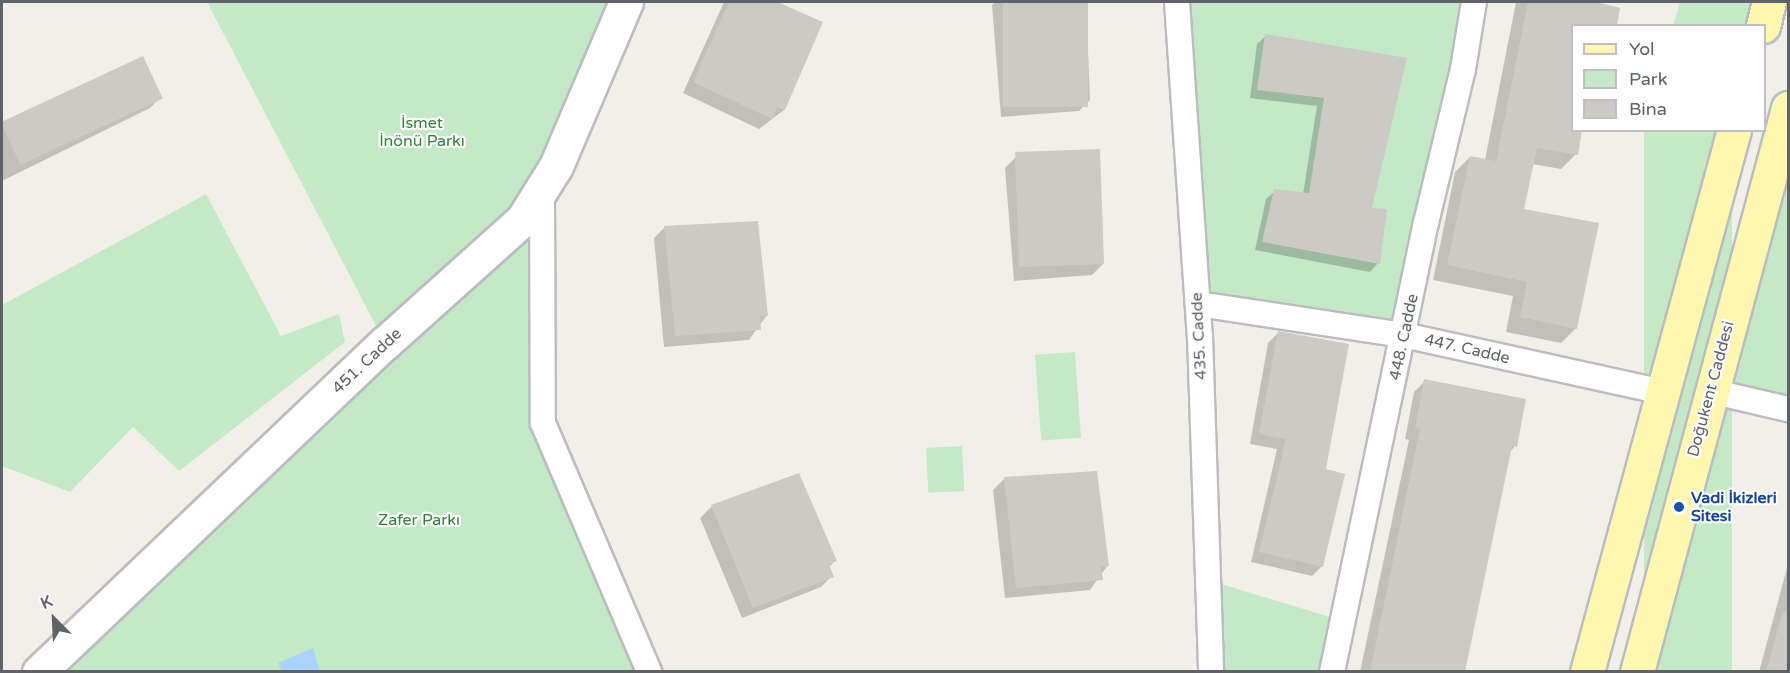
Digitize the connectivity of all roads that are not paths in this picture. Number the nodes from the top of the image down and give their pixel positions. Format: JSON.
{"nodes":[{"id":1,"x":626,"y":2,"type":"edge"},
{"id":2,"x":1177,"y":2,"type":"edge"},
{"id":3,"x":1474,"y":2,"type":"edge"},
{"id":4,"x":1769,"y":2,"type":"edge"},
{"id":5,"x":1764,"y":24,"type":"edge"},
{"id":6,"x":1788,"y":108,"type":"edge"},
{"id":7,"x":1733,"y":132,"type":"edge"},
{"id":8,"x":542,"y":189,"type":"junction"},
{"id":9,"x":1198,"y":304,"type":"junction"},
{"id":10,"x":1404,"y":335,"type":"junction"},
{"id":11,"x":1710,"y":391,"type":"junction"},
{"id":12,"x":1663,"y":392,"type":"junction"},
{"id":13,"x":1788,"y":409,"type":"edge"},
{"id":14,"x":39,"y":672,"type":"edge"},
{"id":15,"x":649,"y":672,"type":"edge"},
{"id":16,"x":1211,"y":672,"type":"edge"},
{"id":17,"x":1332,"y":672,"type":"edge"},
{"id":18,"x":1587,"y":672,"type":"edge"},
{"id":19,"x":1637,"y":672,"type":"edge"}],
"edges":[{"from":1,"to":8,"type":"street","name":"451. Cadde"},
{"from":2,"to":9,"type":"street","name":"435. Cadde"},
{"from":3,"to":10,"type":"street","name":"448. Cadde"},
{"from":4,"to":5,"type":"main road"},
{"from":6,"to":11,"type":"main road","name":"Doğukent Caddesi"},
{"from":7,"to":12,"type":"main road"},
{"from":8,"to":14,"type":"street","name":"451. Cadde"},
{"from":8,"to":15,"type":"street"},
{"from":9,"to":10,"type":"street","name":"447. Cadde"},
{"from":9,"to":16,"type":"street","name":"435. Cadde"},
{"from":10,"to":12,"type":"street","name":"447. Cadde"},
{"from":10,"to":17,"type":"street","name":"448. Cadde"},
{"from":11,"to":13,"type":"street"},
{"from":11,"to":19,"type":"main road","name":"Doğukent Caddesi"},
{"from":12,"to":18,"type":"main road"}]}
